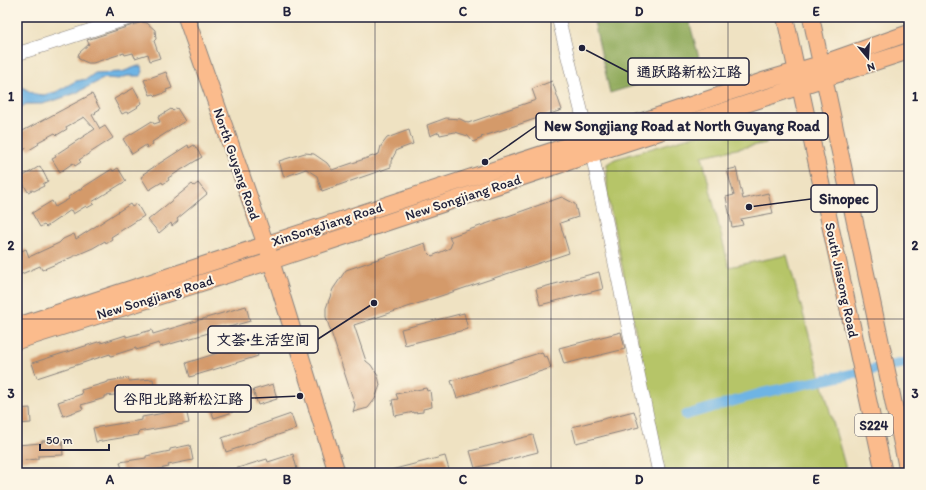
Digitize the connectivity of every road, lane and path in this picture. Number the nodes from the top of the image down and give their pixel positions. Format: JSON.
{"nodes":[{"id":1,"x":132,"y":17,"type":"edge"},
{"id":2,"x":186,"y":17,"type":"edge"},
{"id":3,"x":558,"y":17,"type":"edge"},
{"id":4,"x":785,"y":17,"type":"edge"},
{"id":5,"x":811,"y":17,"type":"edge"},
{"id":6,"x":909,"y":32,"type":"edge"},
{"id":7,"x":909,"y":51,"type":"edge"},
{"id":8,"x":17,"y":54,"type":"edge"},
{"id":9,"x":822,"y":72,"type":"junction"},
{"id":10,"x":799,"y":79,"type":"junction"},
{"id":11,"x":590,"y":146,"type":"junction"},
{"id":12,"x":265,"y":244,"type":"junction"},
{"id":13,"x":271,"y":261,"type":"junction"},
{"id":14,"x":17,"y":326,"type":"edge"},
{"id":15,"x":17,"y":341,"type":"edge"},
{"id":16,"x":337,"y":473,"type":"edge"},
{"id":17,"x":659,"y":473,"type":"edge"},
{"id":18,"x":884,"y":473,"type":"edge"},
{"id":19,"x":908,"y":473,"type":"edge"}],
"edges":[{"from":1,"to":8,"type":"street"},
{"from":2,"to":12,"type":"main road","name":"North Guyang Road"},
{"from":3,"to":11,"type":"street"},
{"from":4,"to":10,"type":"main road","name":"South Jiasong Road","number":"S224"},
{"from":5,"to":9,"type":"main road","name":"South Jiasong Road","number":"S224"},
{"from":6,"to":9,"type":"main road"},
{"from":7,"to":9,"type":"main road"},
{"from":9,"to":10,"type":"main road"},
{"from":9,"to":19,"type":"main road","name":"South Jiasong Road","number":"S224"},
{"from":10,"to":11,"type":"main road","name":"XinSongJiang Road"},
{"from":10,"to":18,"type":"main road","name":"South Jiasong Road","number":"S224"},
{"from":11,"to":12,"type":"main road","name":"XinSongJiang Road"},
{"from":11,"to":13,"type":"main road","name":"New Songjiang Road"},
{"from":11,"to":17,"type":"street"},
{"from":12,"to":13,"type":"main road","name":"North Guyang Road"},
{"from":12,"to":14,"type":"main road","name":"XinSongJiang Road"},
{"from":13,"to":15,"type":"main road","name":"New Songjiang Road"},
{"from":13,"to":16,"type":"main road","name":"North Guyang Road"}]}
